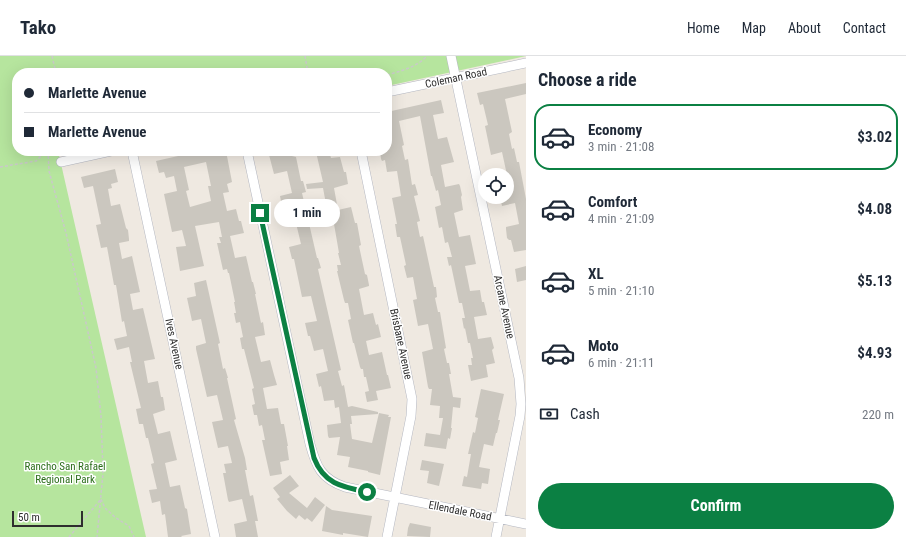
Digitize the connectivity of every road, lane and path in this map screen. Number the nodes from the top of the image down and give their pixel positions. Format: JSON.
{"nodes":[{"id":1,"x":52,"y":56,"type":"edge"},
{"id":2,"x":304,"y":56,"type":"edge"},
{"id":3,"x":427,"y":56,"type":"edge"},
{"id":4,"x":451,"y":56,"type":"edge"},
{"id":5,"x":526,"y":63,"type":"edge"},
{"id":6,"x":55,"y":68,"type":"edge"},
{"id":7,"x":307,"y":68,"type":"edge"},
{"id":8,"x":392,"y":73,"type":"edge"},
{"id":9,"x":455,"y":78,"type":"junction"},
{"id":10,"x":392,"y":91,"type":"edge"},
{"id":11,"x":42,"y":156,"type":"edge"},
{"id":12,"x":48,"y":156,"type":"edge"},
{"id":13,"x":89,"y":156,"type":"edge"},
{"id":14,"x":133,"y":156,"type":"edge"},
{"id":15,"x":248,"y":156,"type":"edge"},
{"id":16,"x":361,"y":156,"type":"edge"},
{"id":17,"x":61,"y":162,"type":"dead end"},
{"id":18,"x":0,"y":167,"type":"edge"},
{"id":19,"x":395,"y":498,"type":"junction"},
{"id":20,"x":101,"y":499,"type":"junction"},
{"id":21,"x":500,"y":518,"type":"junction"},
{"id":22,"x":526,"y":524,"type":"edge"},
{"id":23,"x":69,"y":537,"type":"edge"},
{"id":24,"x":97,"y":537,"type":"edge"},
{"id":25,"x":134,"y":537,"type":"edge"},
{"id":26,"x":215,"y":537,"type":"edge"},
{"id":27,"x":387,"y":537,"type":"edge"},
{"id":28,"x":496,"y":537,"type":"edge"}],
"edges":[{"from":1,"to":6,"type":"path"},
{"from":2,"to":7,"type":"path"},
{"from":3,"to":8,"type":"path"},
{"from":4,"to":9,"type":"street","name":"Arcane Avenue"},
{"from":5,"to":9,"type":"street","name":"Coleman Road"},
{"from":9,"to":10,"type":"street","name":"Coleman Road"},
{"from":9,"to":21,"type":"street","name":"Arcane Avenue"},
{"from":11,"to":18,"type":"path"},
{"from":12,"to":20,"type":"path"},
{"from":13,"to":17,"type":"street"},
{"from":14,"to":26,"type":"street","name":"Ives Avenue"},
{"from":15,"to":19,"type":"street","name":"Ellendale Road"},
{"from":16,"to":19,"type":"street","name":"Brisbane Avenue"},
{"from":19,"to":21,"type":"street","name":"Ellendale Road"},
{"from":19,"to":27,"type":"street","name":"Brisbane Avenue"},
{"from":20,"to":23,"type":"path"},
{"from":20,"to":24,"type":"path"},
{"from":20,"to":25,"type":"path"},
{"from":21,"to":22,"type":"street","name":"Ellendale Road"},
{"from":21,"to":28,"type":"street","name":"Arcane Avenue"}]}
